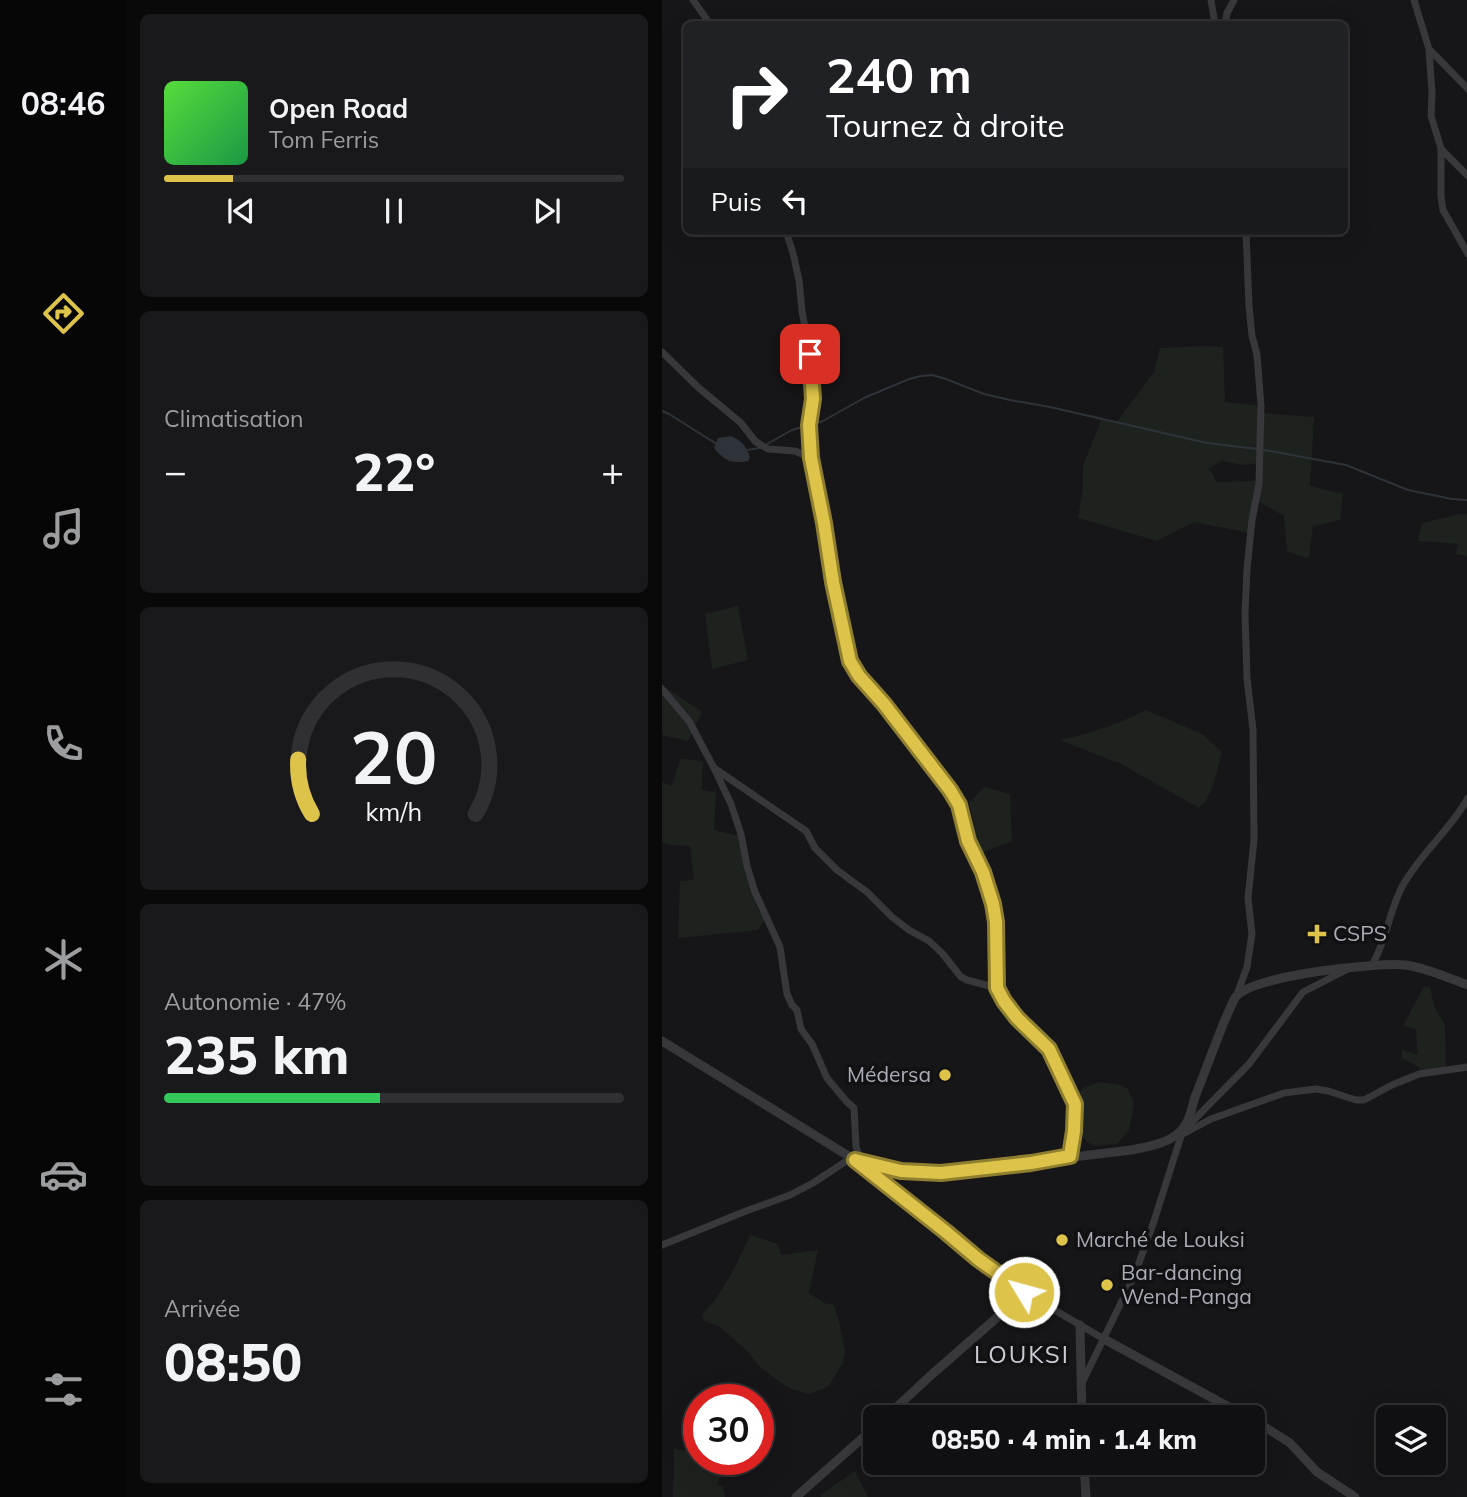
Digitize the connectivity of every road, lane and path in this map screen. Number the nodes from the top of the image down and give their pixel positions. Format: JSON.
{"nodes":[{"id":1,"x":694,"y":0,"type":"edge"},
{"id":2,"x":1211,"y":0,"type":"edge"},
{"id":3,"x":1234,"y":0,"type":"edge"},
{"id":4,"x":1414,"y":0,"type":"edge"},
{"id":5,"x":708,"y":21,"type":"edge"},
{"id":6,"x":1214,"y":21,"type":"edge"},
{"id":7,"x":1226,"y":21,"type":"edge"},
{"id":8,"x":1429,"y":49,"type":"junction"},
{"id":9,"x":1468,"y":89,"type":"edge"},
{"id":10,"x":1441,"y":148,"type":"junction"},
{"id":11,"x":1468,"y":176,"type":"edge"},
{"id":12,"x":787,"y":235,"type":"edge"},
{"id":13,"x":1246,"y":235,"type":"edge"},
{"id":14,"x":1468,"y":254,"type":"edge"},
{"id":15,"x":662,"y":352,"type":"edge"},
{"id":16,"x":811,"y":458,"type":"junction"},
{"id":17,"x":662,"y":689,"type":"edge"},
{"id":18,"x":714,"y":768,"type":"junction"},
{"id":19,"x":1468,"y":798,"type":"edge"},
{"id":20,"x":1372,"y":965,"type":"junction"},
{"id":21,"x":1354,"y":966,"type":"junction"},
{"id":22,"x":1468,"y":985,"type":"edge"},
{"id":23,"x":997,"y":988,"type":"junction"},
{"id":24,"x":1236,"y":997,"type":"junction"},
{"id":25,"x":662,"y":1041,"type":"edge"},
{"id":26,"x":1468,"y":1068,"type":"edge"},
{"id":27,"x":1183,"y":1131,"type":"junction"},
{"id":28,"x":1070,"y":1156,"type":"junction"},
{"id":29,"x":856,"y":1160,"type":"junction"},
{"id":30,"x":662,"y":1245,"type":"edge"},
{"id":31,"x":1024,"y":1292,"type":"junction"},
{"id":32,"x":1080,"y":1325,"type":"junction"},
{"id":33,"x":1104,"y":1339,"type":"junction"},
{"id":34,"x":1081,"y":1385,"type":"junction"},
{"id":35,"x":899,"y":1405,"type":"edge"},
{"id":36,"x":1082,"y":1405,"type":"edge"},
{"id":37,"x":1225,"y":1405,"type":"edge"},
{"id":38,"x":1265,"y":1427,"type":"edge"},
{"id":39,"x":863,"y":1438,"type":"edge"},
{"id":40,"x":1085,"y":1475,"type":"edge"},
{"id":41,"x":796,"y":1497,"type":"edge"},
{"id":42,"x":1086,"y":1497,"type":"edge"},
{"id":43,"x":1356,"y":1497,"type":"edge"}],
"edges":[{"from":1,"to":5,"type":"street"},
{"from":2,"to":6,"type":"street"},
{"from":3,"to":7,"type":"street"},
{"from":4,"to":8,"type":"street"},
{"from":8,"to":9,"type":"street"},
{"from":8,"to":10,"type":"street"},
{"from":10,"to":11,"type":"street"},
{"from":10,"to":14,"type":"street"},
{"from":12,"to":16,"type":"street"},
{"from":13,"to":24,"type":"street"},
{"from":15,"to":16,"type":"street"},
{"from":16,"to":23,"type":"street"},
{"from":17,"to":18,"type":"street"},
{"from":18,"to":23,"type":"street"},
{"from":18,"to":29,"type":"street"},
{"from":19,"to":20,"type":"street"},
{"from":20,"to":21,"type":"street"},
{"from":20,"to":22,"type":"street"},
{"from":21,"to":24,"type":"street"},
{"from":21,"to":27,"type":"street"},
{"from":23,"to":28,"type":"street"},
{"from":24,"to":27,"type":"street"},
{"from":25,"to":29,"type":"street"},
{"from":26,"to":27,"type":"street"},
{"from":27,"to":28,"type":"street"},
{"from":27,"to":33,"type":"street"},
{"from":28,"to":29,"type":"street"},
{"from":29,"to":30,"type":"street"},
{"from":29,"to":31,"type":"street"},
{"from":31,"to":32,"type":"street"},
{"from":31,"to":35,"type":"street"},
{"from":32,"to":33,"type":"street"},
{"from":32,"to":34,"type":"street"},
{"from":33,"to":34,"type":"street"},
{"from":33,"to":37,"type":"street"},
{"from":34,"to":36,"type":"street"},
{"from":38,"to":43,"type":"street"},
{"from":39,"to":41,"type":"street"},
{"from":40,"to":42,"type":"street"}]}
